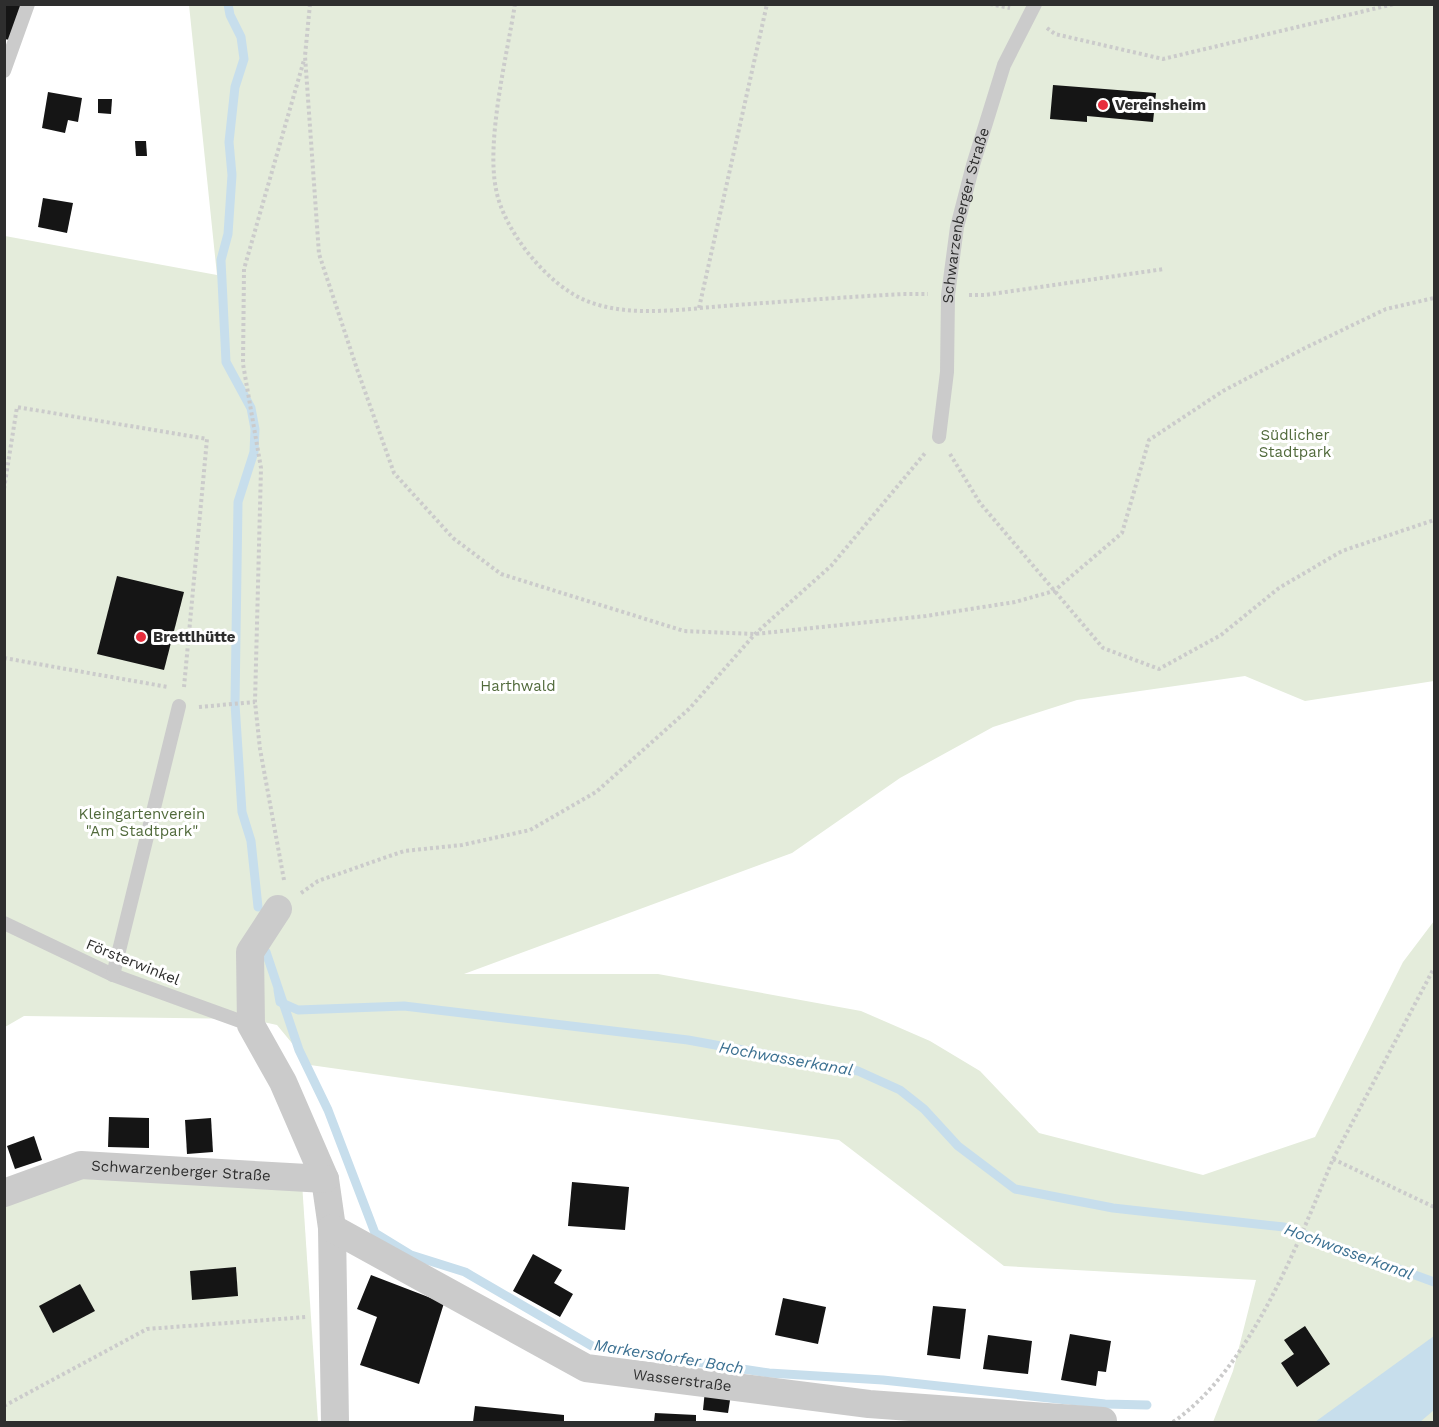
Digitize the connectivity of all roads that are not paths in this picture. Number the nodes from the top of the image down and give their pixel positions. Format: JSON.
{"nodes":[{"id":1,"x":28,"y":4,"type":"edge"},
{"id":2,"x":1032,"y":8,"type":"edge"},
{"id":3,"x":4,"y":71,"type":"edge"},
{"id":4,"x":939,"y":437,"type":"road end"},
{"id":5,"x":179,"y":706,"type":"dead end"},
{"id":6,"x":283,"y":905,"type":"road end"},
{"id":7,"x":4,"y":923,"type":"edge"},
{"id":8,"x":113,"y":975,"type":"junction"},
{"id":9,"x":251,"y":1025,"type":"junction"},
{"id":10,"x":325,"y":1179,"type":"junction"},
{"id":11,"x":4,"y":1193,"type":"edge"},
{"id":12,"x":332,"y":1228,"type":"junction"},
{"id":13,"x":869,"y":1404,"type":"junction"},
{"id":14,"x":1103,"y":1421,"type":"edge"},
{"id":15,"x":335,"y":1422,"type":"edge"},
{"id":16,"x":847,"y":1422,"type":"edge"}],
"edges":[{"from":1,"to":3,"type":"lane"},
{"from":2,"to":4,"type":"lane","name":"Schwarzenberger Straße"},
{"from":5,"to":8,"type":"lane"},
{"from":6,"to":9,"type":"street"},
{"from":7,"to":8,"type":"lane","name":"Försterwinkel"},
{"from":8,"to":9,"type":"lane","name":"Försterwinkel"},
{"from":9,"to":10,"type":"street"},
{"from":10,"to":11,"type":"street","name":"Schwarzenberger Straße"},
{"from":10,"to":12,"type":"street"},
{"from":12,"to":13,"type":"street","name":"Wasserstraße"},
{"from":12,"to":15,"type":"street"},
{"from":13,"to":14,"type":"street","name":"Wasserstraße"},
{"from":13,"to":16,"type":"street"}]}
